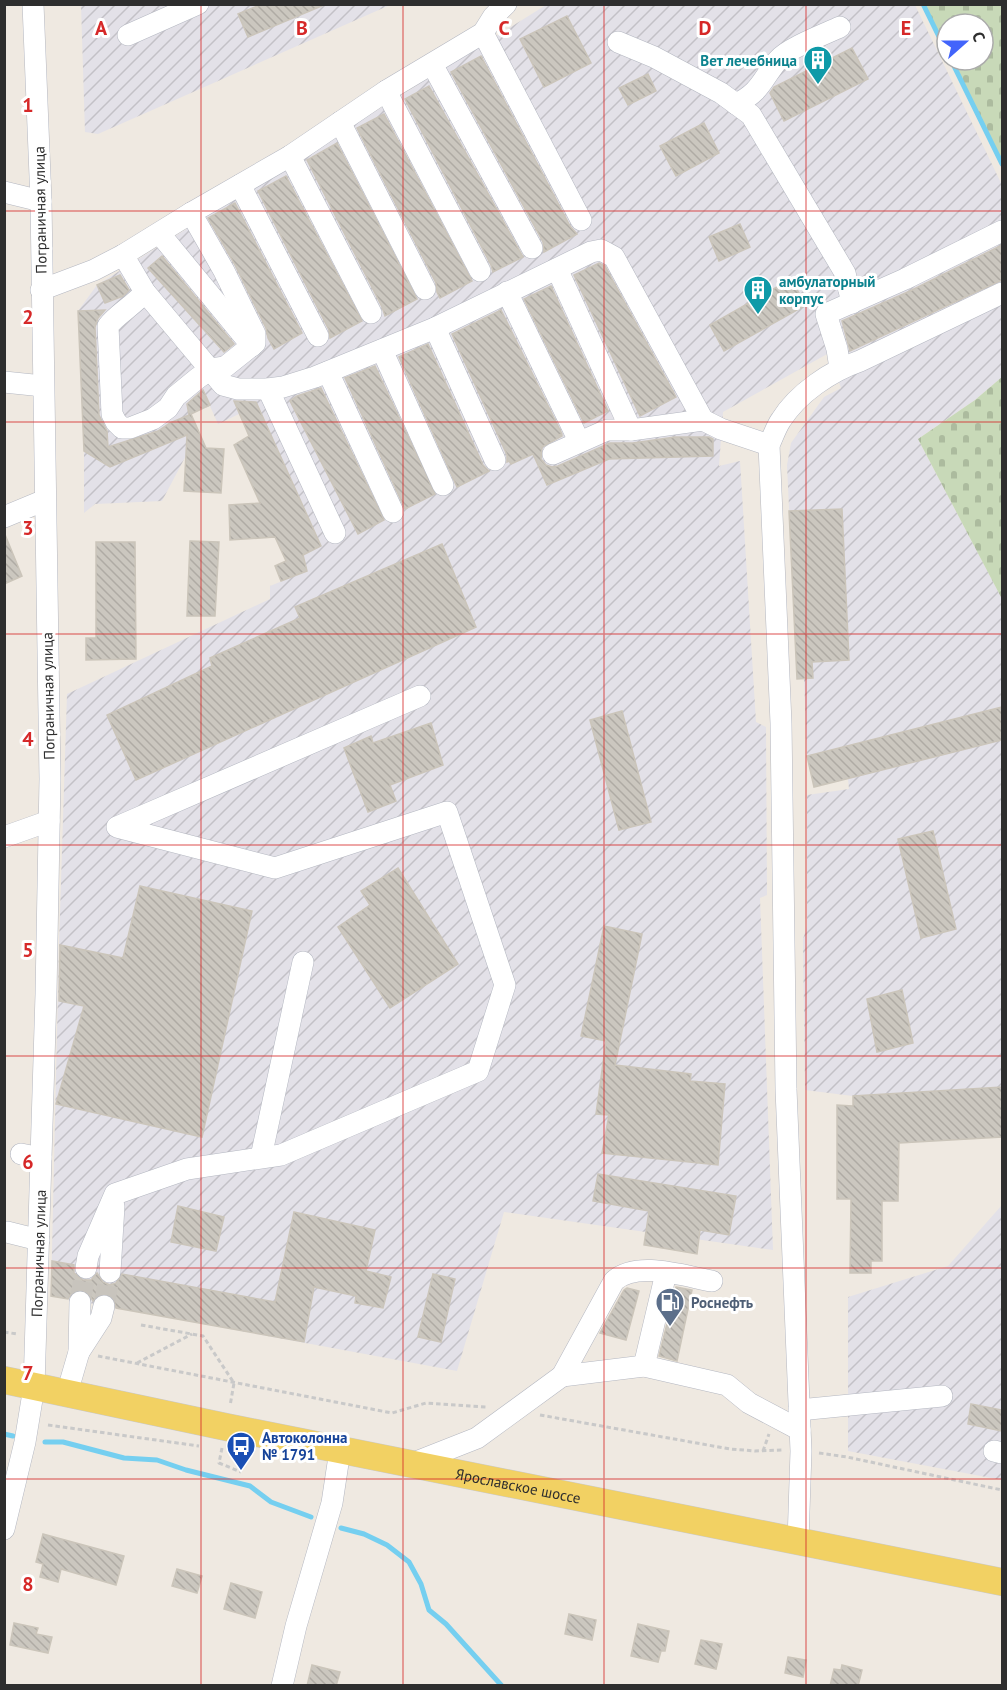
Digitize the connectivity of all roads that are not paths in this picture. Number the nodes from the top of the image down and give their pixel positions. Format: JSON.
{"nodes":[{"id":1,"x":33,"y":4,"type":"edge"},
{"id":2,"x":148,"y":4,"type":"edge"},
{"id":3,"x":198,"y":4,"type":"edge"},
{"id":4,"x":506,"y":4,"type":"edge"},
{"id":5,"x":163,"y":20,"type":"junction"},
{"id":6,"x":840,"y":27,"type":"dead end"},
{"id":7,"x":483,"y":33,"type":"junction"},
{"id":8,"x":128,"y":35,"type":"dead end"},
{"id":9,"x":618,"y":42,"type":"dead end"},
{"id":10,"x":432,"y":64,"type":"junction"},
{"id":11,"x":386,"y":92,"type":"junction"},
{"id":12,"x":736,"y":104,"type":"junction"},
{"id":13,"x":340,"y":122,"type":"junction"},
{"id":14,"x":290,"y":156,"type":"junction"},
{"id":15,"x":240,"y":185,"type":"junction"},
{"id":16,"x":4,"y":192,"type":"edge"},
{"id":17,"x":40,"y":201,"type":"junction"},
{"id":18,"x":191,"y":213,"type":"junction"},
{"id":19,"x":581,"y":220,"type":"dead end"},
{"id":20,"x":1002,"y":231,"type":"edge"},
{"id":21,"x":160,"y":234,"type":"junction"},
{"id":22,"x":532,"y":248,"type":"dead end"},
{"id":23,"x":123,"y":255,"type":"junction"},
{"id":24,"x":557,"y":268,"type":"junction"},
{"id":25,"x":480,"y":271,"type":"dead end"},
{"id":26,"x":425,"y":289,"type":"dead end"},
{"id":27,"x":41,"y":290,"type":"junction"},
{"id":28,"x":145,"y":292,"type":"junction"},
{"id":29,"x":507,"y":292,"type":"junction"},
{"id":30,"x":1002,"y":293,"type":"edge"},
{"id":31,"x":852,"y":303,"type":"junction"},
{"id":32,"x":371,"y":313,"type":"dead end"},
{"id":33,"x":435,"y":328,"type":"junction"},
{"id":34,"x":318,"y":336,"type":"dead end"},
{"id":35,"x":252,"y":346,"type":"junction"},
{"id":36,"x":382,"y":350,"type":"junction"},
{"id":37,"x":840,"y":368,"type":"junction"},
{"id":38,"x":211,"y":369,"type":"junction"},
{"id":39,"x":328,"y":372,"type":"junction"},
{"id":40,"x":4,"y":382,"type":"edge"},
{"id":41,"x":43,"y":386,"type":"junction"},
{"id":42,"x":268,"y":389,"type":"junction"},
{"id":43,"x":703,"y":420,"type":"junction"},
{"id":44,"x":632,"y":430,"type":"junction"},
{"id":45,"x":579,"y":441,"type":"junction"},
{"id":46,"x":769,"y":445,"type":"junction"},
{"id":47,"x":553,"y":454,"type":"dead end"},
{"id":48,"x":495,"y":460,"type":"dead end"},
{"id":49,"x":443,"y":485,"type":"dead end"},
{"id":50,"x":45,"y":500,"type":"junction"},
{"id":51,"x":393,"y":512,"type":"dead end"},
{"id":52,"x":4,"y":517,"type":"edge"},
{"id":53,"x":335,"y":532,"type":"dead end"},
{"id":54,"x":420,"y":696,"type":"dead end"},
{"id":55,"x":49,"y":821,"type":"junction"},
{"id":56,"x":4,"y":837,"type":"edge"},
{"id":57,"x":303,"y":962,"type":"dead end"},
{"id":58,"x":21,"y":1154,"type":"dead end"},
{"id":59,"x":261,"y":1157,"type":"junction"},
{"id":60,"x":41,"y":1158,"type":"junction"},
{"id":61,"x":115,"y":1194,"type":"junction"},
{"id":62,"x":7,"y":1232,"type":"dead end"},
{"id":63,"x":39,"y":1240,"type":"junction"},
{"id":64,"x":86,"y":1268,"type":"tunnel mouth"},
{"id":65,"x":110,"y":1272,"type":"tunnel mouth"},
{"id":66,"x":666,"y":1274,"type":"junction"},
{"id":67,"x":712,"y":1281,"type":"dead end"},
{"id":68,"x":80,"y":1302,"type":"tunnel mouth"},
{"id":69,"x":104,"y":1306,"type":"tunnel mouth"},
{"id":70,"x":79,"y":1352,"type":"junction"},
{"id":71,"x":644,"y":1366,"type":"junction"},
{"id":72,"x":562,"y":1376,"type":"junction"},
{"id":73,"x":4,"y":1380,"type":"edge"},
{"id":74,"x":34,"y":1387,"type":"junction"},
{"id":75,"x":68,"y":1393,"type":"junction"},
{"id":76,"x":942,"y":1396,"type":"dead end"},
{"id":77,"x":799,"y":1420,"type":"junction"},
{"id":78,"x":340,"y":1450,"type":"junction"},
{"id":79,"x":411,"y":1464,"type":"junction"},
{"id":80,"x":4,"y":1529,"type":"edge"},
{"id":81,"x":798,"y":1542,"type":"junction"},
{"id":82,"x":1002,"y":1582,"type":"edge"},
{"id":83,"x":282,"y":1686,"type":"edge"}],
"edges":[{"from":1,"to":17,"type":"street","name":"Пограничная улица"},
{"from":2,"to":5,"type":"street"},
{"from":3,"to":5,"type":"street"},
{"from":4,"to":7,"type":"street"},
{"from":5,"to":8,"type":"street"},
{"from":6,"to":12,"type":"street"},
{"from":7,"to":10,"type":"street"},
{"from":7,"to":19,"type":"street"},
{"from":9,"to":12,"type":"street"},
{"from":10,"to":11,"type":"street"},
{"from":10,"to":22,"type":"street"},
{"from":11,"to":13,"type":"street"},
{"from":11,"to":25,"type":"street"},
{"from":12,"to":31,"type":"street"},
{"from":13,"to":14,"type":"street"},
{"from":13,"to":26,"type":"street"},
{"from":14,"to":15,"type":"street"},
{"from":14,"to":32,"type":"street"},
{"from":15,"to":18,"type":"street"},
{"from":15,"to":34,"type":"street"},
{"from":16,"to":17,"type":"street"},
{"from":17,"to":27,"type":"street","name":"Пограничная улица"},
{"from":18,"to":21,"type":"street"},
{"from":18,"to":35,"type":"street"},
{"from":20,"to":31,"type":"street"},
{"from":21,"to":23,"type":"street"},
{"from":21,"to":35,"type":"street"},
{"from":23,"to":27,"type":"street"},
{"from":23,"to":28,"type":"street"},
{"from":24,"to":29,"type":"street"},
{"from":24,"to":43,"type":"street"},
{"from":24,"to":44,"type":"street"},
{"from":27,"to":41,"type":"street","name":"Пограничная улица"},
{"from":28,"to":38,"type":"street"},
{"from":28,"to":38,"type":"street"},
{"from":29,"to":33,"type":"street"},
{"from":29,"to":45,"type":"street"},
{"from":30,"to":37,"type":"street"},
{"from":31,"to":37,"type":"street"},
{"from":33,"to":36,"type":"street"},
{"from":33,"to":48,"type":"street"},
{"from":35,"to":38,"type":"street"},
{"from":36,"to":39,"type":"street"},
{"from":36,"to":49,"type":"street"},
{"from":37,"to":46,"type":"street"},
{"from":38,"to":42,"type":"street"},
{"from":39,"to":42,"type":"street"},
{"from":39,"to":51,"type":"street"},
{"from":40,"to":41,"type":"street"},
{"from":41,"to":50,"type":"street","name":"Пограничная улица"},
{"from":42,"to":53,"type":"street"},
{"from":43,"to":44,"type":"street"},
{"from":43,"to":46,"type":"street"},
{"from":44,"to":45,"type":"street"},
{"from":45,"to":47,"type":"street"},
{"from":46,"to":77,"type":"street"},
{"from":50,"to":52,"type":"street"},
{"from":50,"to":55,"type":"street","name":"Пограничная улица"},
{"from":54,"to":59,"type":"street"},
{"from":55,"to":56,"type":"street"},
{"from":55,"to":60,"type":"street","name":"Пограничная улица"},
{"from":57,"to":59,"type":"street"},
{"from":58,"to":60,"type":"street"},
{"from":59,"to":61,"type":"street"},
{"from":60,"to":63,"type":"street","name":"Пограничная улица"},
{"from":61,"to":64,"type":"street"},
{"from":61,"to":65,"type":"street"},
{"from":62,"to":63,"type":"street"},
{"from":63,"to":74,"type":"street","name":"Пограничная улица"},
{"from":66,"to":67,"type":"street"},
{"from":66,"to":71,"type":"street"},
{"from":66,"to":72,"type":"street"},
{"from":68,"to":70,"type":"street"},
{"from":69,"to":70,"type":"street"},
{"from":70,"to":75,"type":"street"},
{"from":71,"to":72,"type":"street"},
{"from":71,"to":77,"type":"street"},
{"from":72,"to":79,"type":"street"},
{"from":73,"to":74,"type":"main road","name":"Ярославское шоссе"},
{"from":74,"to":75,"type":"main road","name":"Ярославское шоссе"},
{"from":74,"to":80,"type":"street","name":"Пограничная улица"},
{"from":75,"to":78,"type":"main road","name":"Ярославское шоссе"},
{"from":76,"to":77,"type":"street"},
{"from":77,"to":81,"type":"street"},
{"from":78,"to":79,"type":"main road","name":"Ярославское шоссе"},
{"from":78,"to":83,"type":"street"},
{"from":79,"to":81,"type":"main road","name":"Ярославское шоссе"},
{"from":81,"to":82,"type":"main road","name":"Ярославское шоссе"}]}
